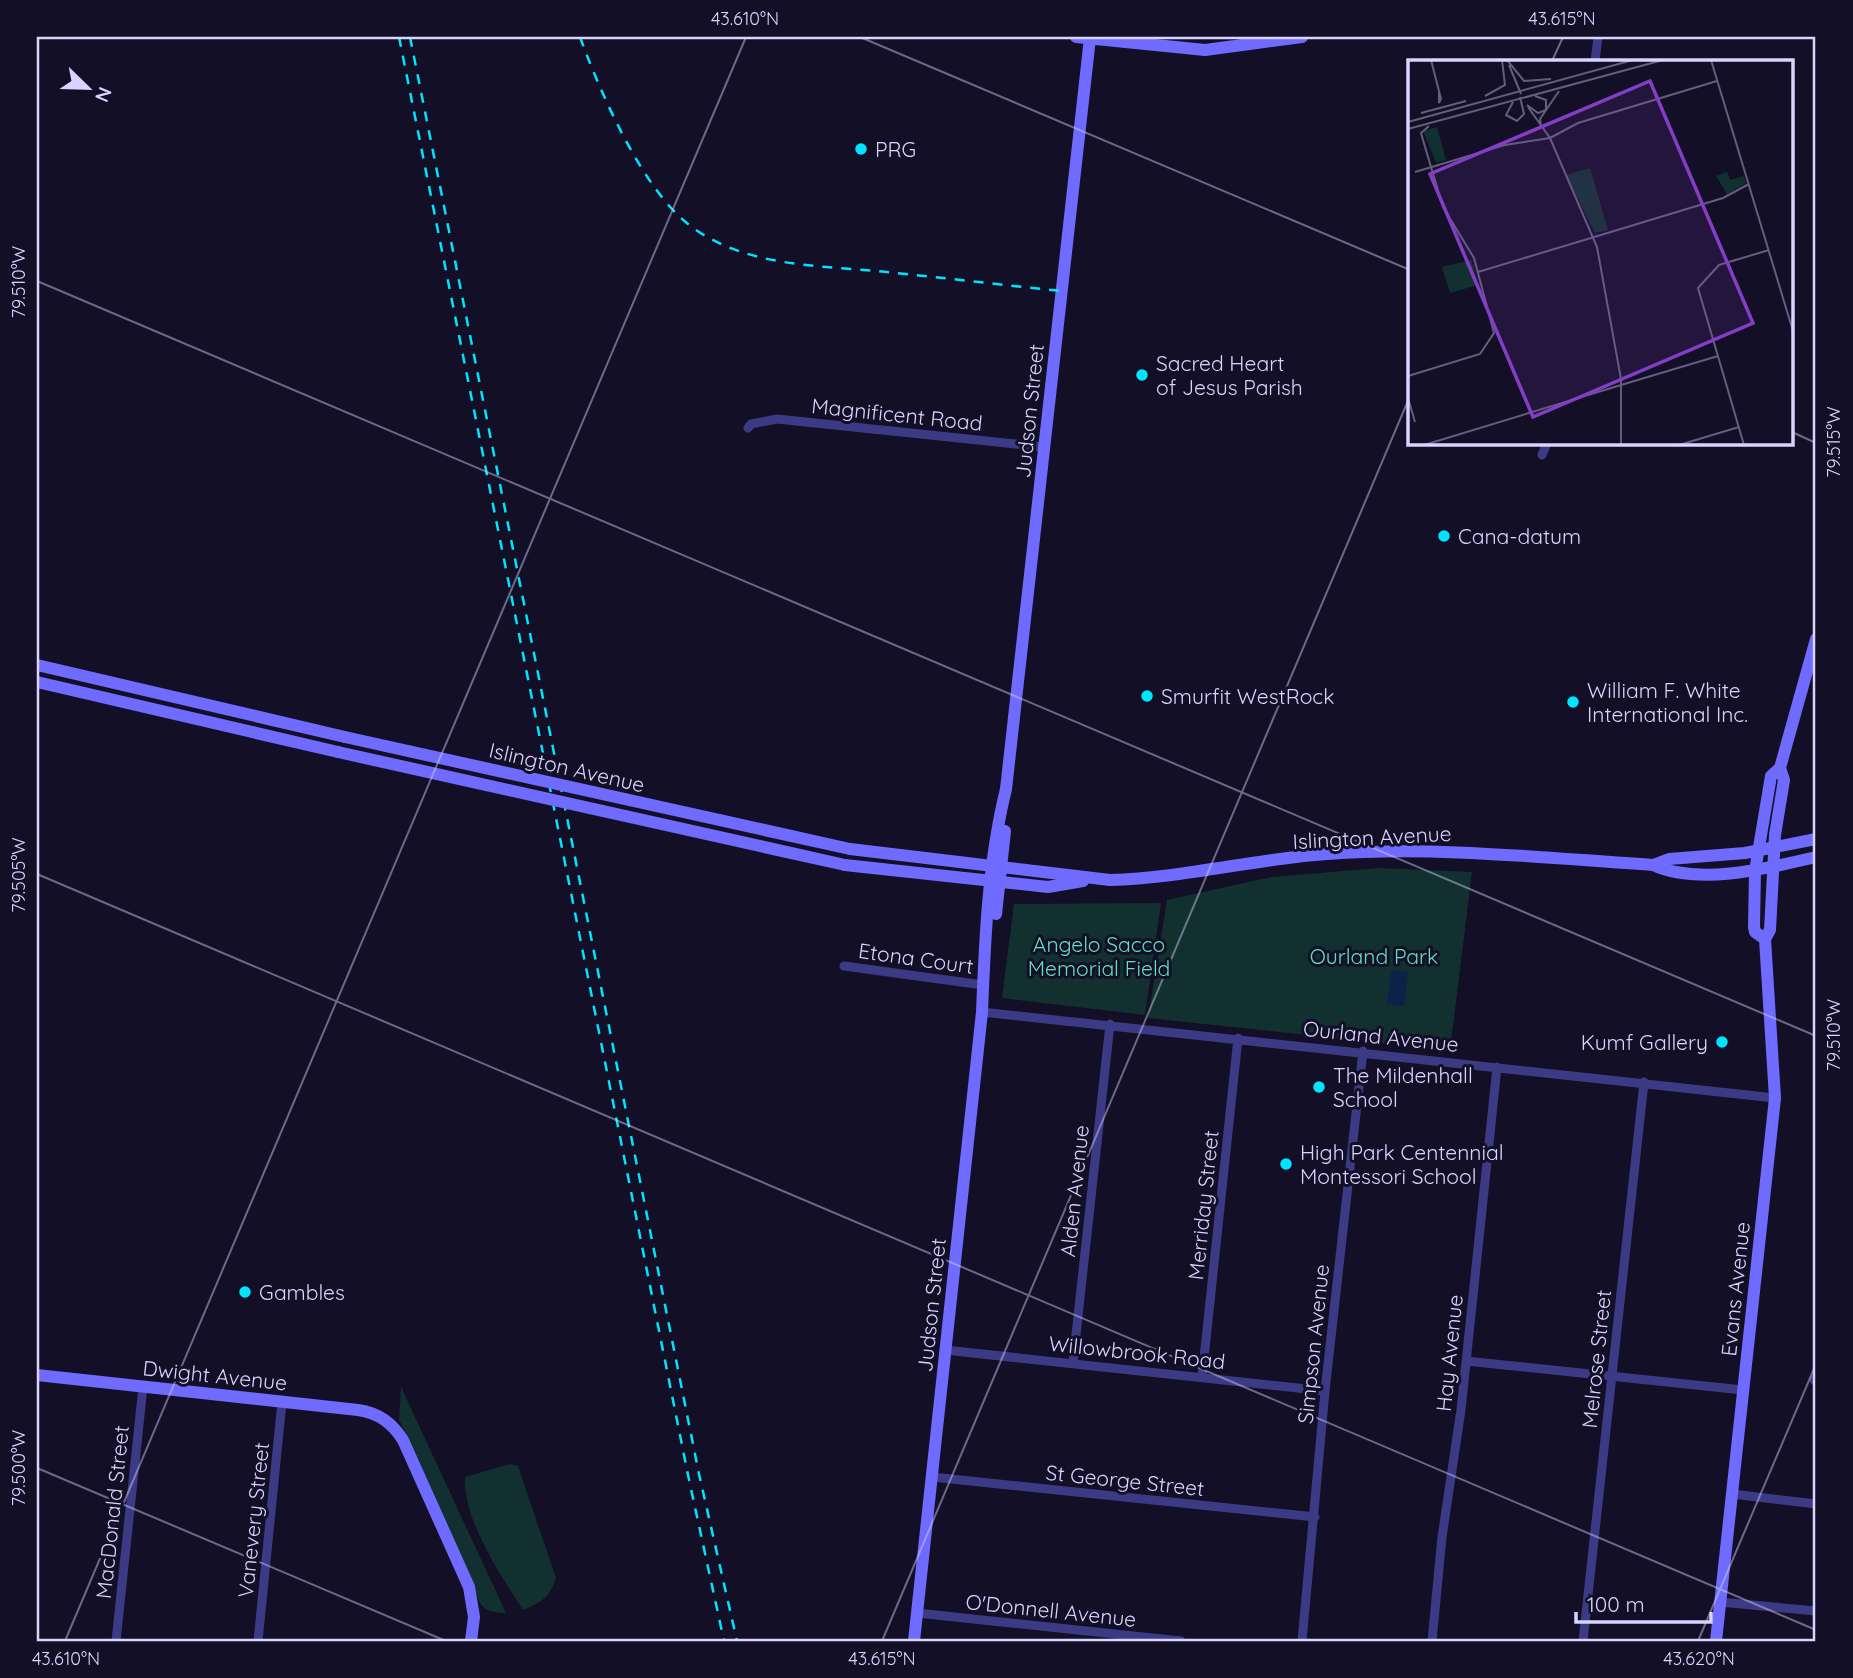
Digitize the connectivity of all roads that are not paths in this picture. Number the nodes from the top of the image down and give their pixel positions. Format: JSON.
{"nodes":[{"id":1,"x":1083,"y":37,"type":"edge"},
{"id":2,"x":1303,"y":37,"type":"edge"},
{"id":3,"x":1598,"y":37,"type":"edge"},
{"id":4,"x":1595,"y":60,"type":"edge"},
{"id":5,"x":748,"y":428,"type":"dead end"},
{"id":6,"x":1547,"y":444,"type":"edge"},
{"id":7,"x":1044,"y":447,"type":"junction"},
{"id":8,"x":1542,"y":455,"type":"dead end"},
{"id":9,"x":1816,"y":639,"type":"edge"},
{"id":10,"x":37,"y":665,"type":"edge"},
{"id":11,"x":37,"y":682,"type":"edge"},
{"id":12,"x":1780,"y":768,"type":"junction"},
{"id":13,"x":1816,"y":839,"type":"edge"},
{"id":14,"x":1773,"y":848,"type":"junction"},
{"id":15,"x":1757,"y":851,"type":"junction"},
{"id":16,"x":1816,"y":857,"type":"edge"},
{"id":17,"x":1653,"y":865,"type":"junction"},
{"id":18,"x":997,"y":867,"type":"junction"},
{"id":19,"x":1772,"y":867,"type":"junction"},
{"id":20,"x":1755,"y":871,"type":"junction"},
{"id":21,"x":1093,"y":879,"type":"junction"},
{"id":22,"x":995,"y":882,"type":"junction"},
{"id":23,"x":1765,"y":940,"type":"junction"},
{"id":24,"x":844,"y":966,"type":"dead end"},
{"id":25,"x":984,"y":979,"type":"junction"},
{"id":26,"x":982,"y":1012,"type":"junction"},
{"id":27,"x":1110,"y":1024,"type":"junction"},
{"id":28,"x":1237,"y":1038,"type":"junction"},
{"id":29,"x":1363,"y":1051,"type":"junction"},
{"id":30,"x":1497,"y":1067,"type":"junction"},
{"id":31,"x":1644,"y":1082,"type":"junction"},
{"id":32,"x":1775,"y":1098,"type":"junction"},
{"id":33,"x":945,"y":1350,"type":"junction"},
{"id":34,"x":1465,"y":1361,"type":"junction"},
{"id":35,"x":1073,"y":1362,"type":"junction"},
{"id":36,"x":37,"y":1376,"type":"edge"},
{"id":37,"x":1612,"y":1376,"type":"junction"},
{"id":38,"x":1202,"y":1377,"type":"junction"},
{"id":39,"x":143,"y":1387,"type":"junction"},
{"id":40,"x":1744,"y":1390,"type":"junction"},
{"id":41,"x":1325,"y":1391,"type":"junction"},
{"id":42,"x":282,"y":1402,"type":"junction"},
{"id":43,"x":932,"y":1477,"type":"junction"},
{"id":44,"x":1732,"y":1494,"type":"junction"},
{"id":45,"x":1816,"y":1504,"type":"edge"},
{"id":46,"x":1315,"y":1517,"type":"junction"},
{"id":47,"x":1720,"y":1602,"type":"junction"},
{"id":48,"x":1816,"y":1611,"type":"edge"},
{"id":49,"x":917,"y":1613,"type":"junction"},
{"id":50,"x":116,"y":1641,"type":"edge"},
{"id":51,"x":258,"y":1641,"type":"edge"},
{"id":52,"x":471,"y":1641,"type":"edge"},
{"id":53,"x":914,"y":1641,"type":"edge"},
{"id":54,"x":1181,"y":1641,"type":"edge"},
{"id":55,"x":1303,"y":1641,"type":"edge"},
{"id":56,"x":1432,"y":1641,"type":"edge"},
{"id":57,"x":1583,"y":1641,"type":"edge"},
{"id":58,"x":1716,"y":1641,"type":"edge"}],
"edges":[{"from":1,"to":2,"type":"main road"},
{"from":1,"to":7,"type":"main road","name":"Judson Street"},
{"from":3,"to":4,"type":"street"},
{"from":5,"to":7,"type":"street","name":"Magnificent Road"},
{"from":6,"to":8,"type":"street"},
{"from":7,"to":18,"type":"main road","name":"Judson Street"},
{"from":9,"to":12,"type":"main road","name":"Evans Avenue"},
{"from":10,"to":18,"type":"main road","name":"Islington Avenue","bridge":true},
{"from":11,"to":22,"type":"main road","name":"Islington Avenue","bridge":true},
{"from":12,"to":14,"type":"main road","name":"Evans Avenue"},
{"from":12,"to":15,"type":"main road","name":"Evans Avenue"},
{"from":13,"to":14,"type":"main road","name":"Islington Avenue"},
{"from":14,"to":15,"type":"main road","name":"Islington Avenue"},
{"from":14,"to":19,"type":"main road","name":"Evans Avenue"},
{"from":15,"to":17,"type":"main road","name":"Islington Avenue"},
{"from":15,"to":20,"type":"main road","name":"Evans Avenue"},
{"from":16,"to":19,"type":"main road","name":"Islington Avenue"},
{"from":17,"to":20,"type":"main road","name":"Islington Avenue"},
{"from":17,"to":21,"type":"main road","name":"Islington Avenue"},
{"from":18,"to":21,"type":"main road","name":"Islington Avenue"},
{"from":18,"to":22,"type":"main road","name":"Judson Street"},
{"from":19,"to":20,"type":"main road","name":"Islington Avenue"},
{"from":19,"to":23,"type":"main road","name":"Evans Avenue"},
{"from":20,"to":23,"type":"main road","name":"Evans Avenue"},
{"from":21,"to":22,"type":"main road","name":"Islington Avenue"},
{"from":22,"to":25,"type":"main road","name":"Judson Street"},
{"from":23,"to":32,"type":"main road","name":"Evans Avenue"},
{"from":24,"to":25,"type":"street","name":"Etona Court"},
{"from":25,"to":26,"type":"main road","name":"Judson Street"},
{"from":26,"to":27,"type":"street","name":"Ourland Avenue"},
{"from":26,"to":33,"type":"main road","name":"Judson Street"},
{"from":27,"to":28,"type":"street","name":"Ourland Avenue"},
{"from":27,"to":35,"type":"street","name":"Alden Avenue"},
{"from":28,"to":29,"type":"street","name":"Ourland Avenue"},
{"from":28,"to":38,"type":"street","name":"Merriday Street"},
{"from":29,"to":30,"type":"street","name":"Ourland Avenue"},
{"from":29,"to":41,"type":"street","name":"Simpson Avenue"},
{"from":30,"to":31,"type":"street","name":"Ourland Avenue"},
{"from":30,"to":34,"type":"street","name":"Hay Avenue"},
{"from":31,"to":32,"type":"street","name":"Ourland Avenue"},
{"from":31,"to":37,"type":"street","name":"Melrose Street"},
{"from":32,"to":40,"type":"main road","name":"Evans Avenue"},
{"from":33,"to":35,"type":"street","name":"Willowbrook Road"},
{"from":33,"to":43,"type":"main road","name":"Judson Street"},
{"from":34,"to":37,"type":"street"},
{"from":34,"to":56,"type":"street","name":"Hay Avenue"},
{"from":35,"to":38,"type":"street","name":"Willowbrook Road"},
{"from":36,"to":39,"type":"main road","name":"Dwight Avenue"},
{"from":37,"to":40,"type":"street"},
{"from":37,"to":57,"type":"street","name":"Melrose Street"},
{"from":38,"to":41,"type":"street","name":"Willowbrook Road"},
{"from":39,"to":42,"type":"main road","name":"Dwight Avenue"},
{"from":39,"to":50,"type":"street","name":"MacDonald Street"},
{"from":40,"to":44,"type":"main road","name":"Evans Avenue"},
{"from":41,"to":46,"type":"street","name":"Simpson Avenue"},
{"from":42,"to":51,"type":"street","name":"Vanevery Street"},
{"from":42,"to":52,"type":"main road","name":"Dwight Avenue"},
{"from":43,"to":46,"type":"street","name":"St George Street"},
{"from":43,"to":49,"type":"main road","name":"Judson Street"},
{"from":44,"to":45,"type":"street"},
{"from":44,"to":47,"type":"main road","name":"Evans Avenue"},
{"from":46,"to":55,"type":"street","name":"Simpson Avenue"},
{"from":47,"to":48,"type":"street"},
{"from":47,"to":58,"type":"main road","name":"Evans Avenue"},
{"from":49,"to":53,"type":"main road","name":"Judson Street"},
{"from":49,"to":54,"type":"street","name":"O'Donnell Avenue"}]}
